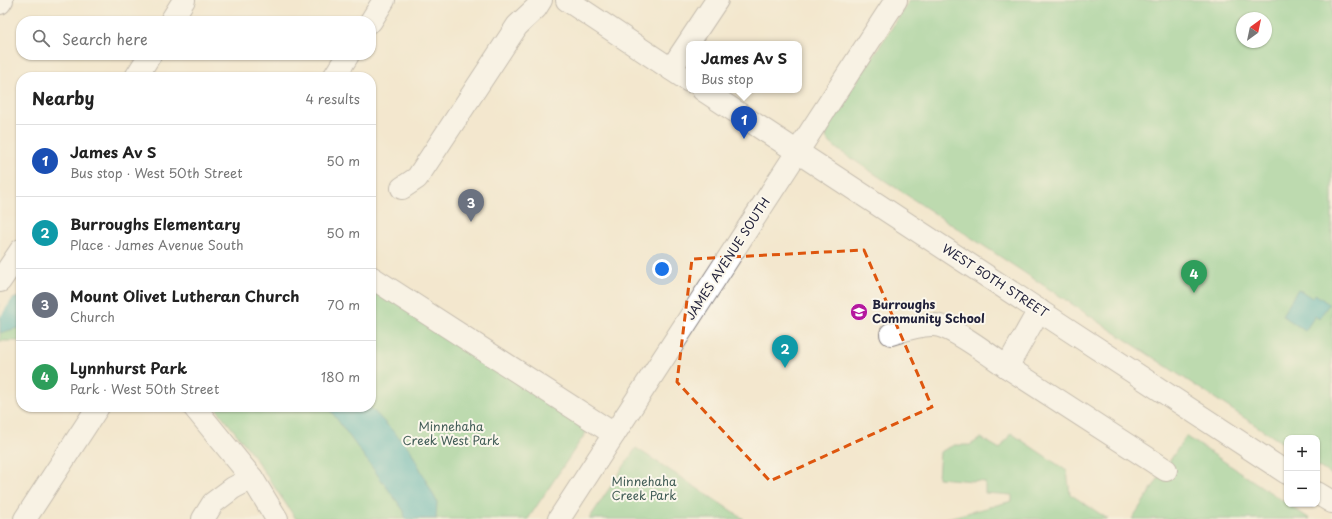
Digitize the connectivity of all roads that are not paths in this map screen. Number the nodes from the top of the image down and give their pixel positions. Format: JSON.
{"nodes":[{"id":1,"x":2,"y":0,"type":"edge"},
{"id":2,"x":184,"y":0,"type":"edge"},
{"id":3,"x":384,"y":0,"type":"edge"},
{"id":4,"x":541,"y":0,"type":"edge"},
{"id":5,"x":567,"y":0,"type":"edge"},
{"id":6,"x":717,"y":0,"type":"edge"},
{"id":7,"x":896,"y":0,"type":"edge"},
{"id":8,"x":0,"y":3,"type":"edge"},
{"id":9,"x":174,"y":16,"type":"edge"},
{"id":10,"x":374,"y":16,"type":"edge"},
{"id":11,"x":690,"y":41,"type":"edge"},
{"id":12,"x":686,"y":46,"type":"edge"},
{"id":13,"x":147,"y":60,"type":"edge"},
{"id":14,"x":345,"y":60,"type":"edge"},
{"id":15,"x":671,"y":69,"type":"junction"},
{"id":16,"x":139,"y":72,"type":"edge"},
{"id":17,"x":337,"y":72,"type":"edge"},
{"id":18,"x":686,"y":79,"type":"edge"},
{"id":19,"x":708,"y":93,"type":"edge"},
{"id":20,"x":797,"y":152,"type":"junction"},
{"id":21,"x":402,"y":188,"type":"dead end"},
{"id":22,"x":16,"y":257,"type":"edge"},
{"id":23,"x":376,"y":280,"type":"edge"},
{"id":24,"x":0,"y":281,"type":"edge"},
{"id":25,"x":1039,"y":310,"type":"junction"},
{"id":26,"x":891,"y":334,"type":"dead end"},
{"id":27,"x":1007,"y":367,"type":"junction"},
{"id":28,"x":95,"y":412,"type":"edge"},
{"id":29,"x":198,"y":412,"type":"edge"},
{"id":30,"x":614,"y":434,"type":"junction"},
{"id":31,"x":1166,"y":470,"type":"dead end"},
{"id":32,"x":1284,"y":471,"type":"edge"},
{"id":33,"x":252,"y":478,"type":"junction"},
{"id":34,"x":1320,"y":494,"type":"edge"},
{"id":35,"x":1332,"y":502,"type":"edge"},
{"id":36,"x":25,"y":519,"type":"edge"},
{"id":37,"x":203,"y":519,"type":"edge"},
{"id":38,"x":277,"y":519,"type":"edge"},
{"id":39,"x":559,"y":519,"type":"edge"}],
"edges":[{"from":1,"to":8,"type":"street"},
{"from":2,"to":9,"type":"street"},
{"from":3,"to":10,"type":"street"},
{"from":4,"to":21,"type":"street"},
{"from":5,"to":15,"type":"street"},
{"from":6,"to":11,"type":"street"},
{"from":7,"to":20,"type":"street","name":"JAMES AVENUE SOUTH"},
{"from":12,"to":15,"type":"street"},
{"from":13,"to":16,"type":"street"},
{"from":14,"to":17,"type":"street"},
{"from":15,"to":18,"type":"street"},
{"from":19,"to":20,"type":"street","name":"WEST 50TH STREET"},
{"from":20,"to":25,"type":"street","name":"WEST 50TH STREET"},
{"from":20,"to":30,"type":"street","name":"JAMES AVENUE SOUTH"},
{"from":22,"to":24,"type":"street"},
{"from":23,"to":30,"type":"street"},
{"from":25,"to":27,"type":"street"},
{"from":25,"to":32,"type":"street","name":"WEST 50TH STREET"},
{"from":26,"to":27,"type":"street"},
{"from":27,"to":31,"type":"street"},
{"from":28,"to":36,"type":"street"},
{"from":29,"to":33,"type":"street"},
{"from":30,"to":39,"type":"street","name":"JAMES AVENUE SOUTH"},
{"from":33,"to":37,"type":"street"},
{"from":33,"to":38,"type":"street"},
{"from":34,"to":35,"type":"street"}]}
